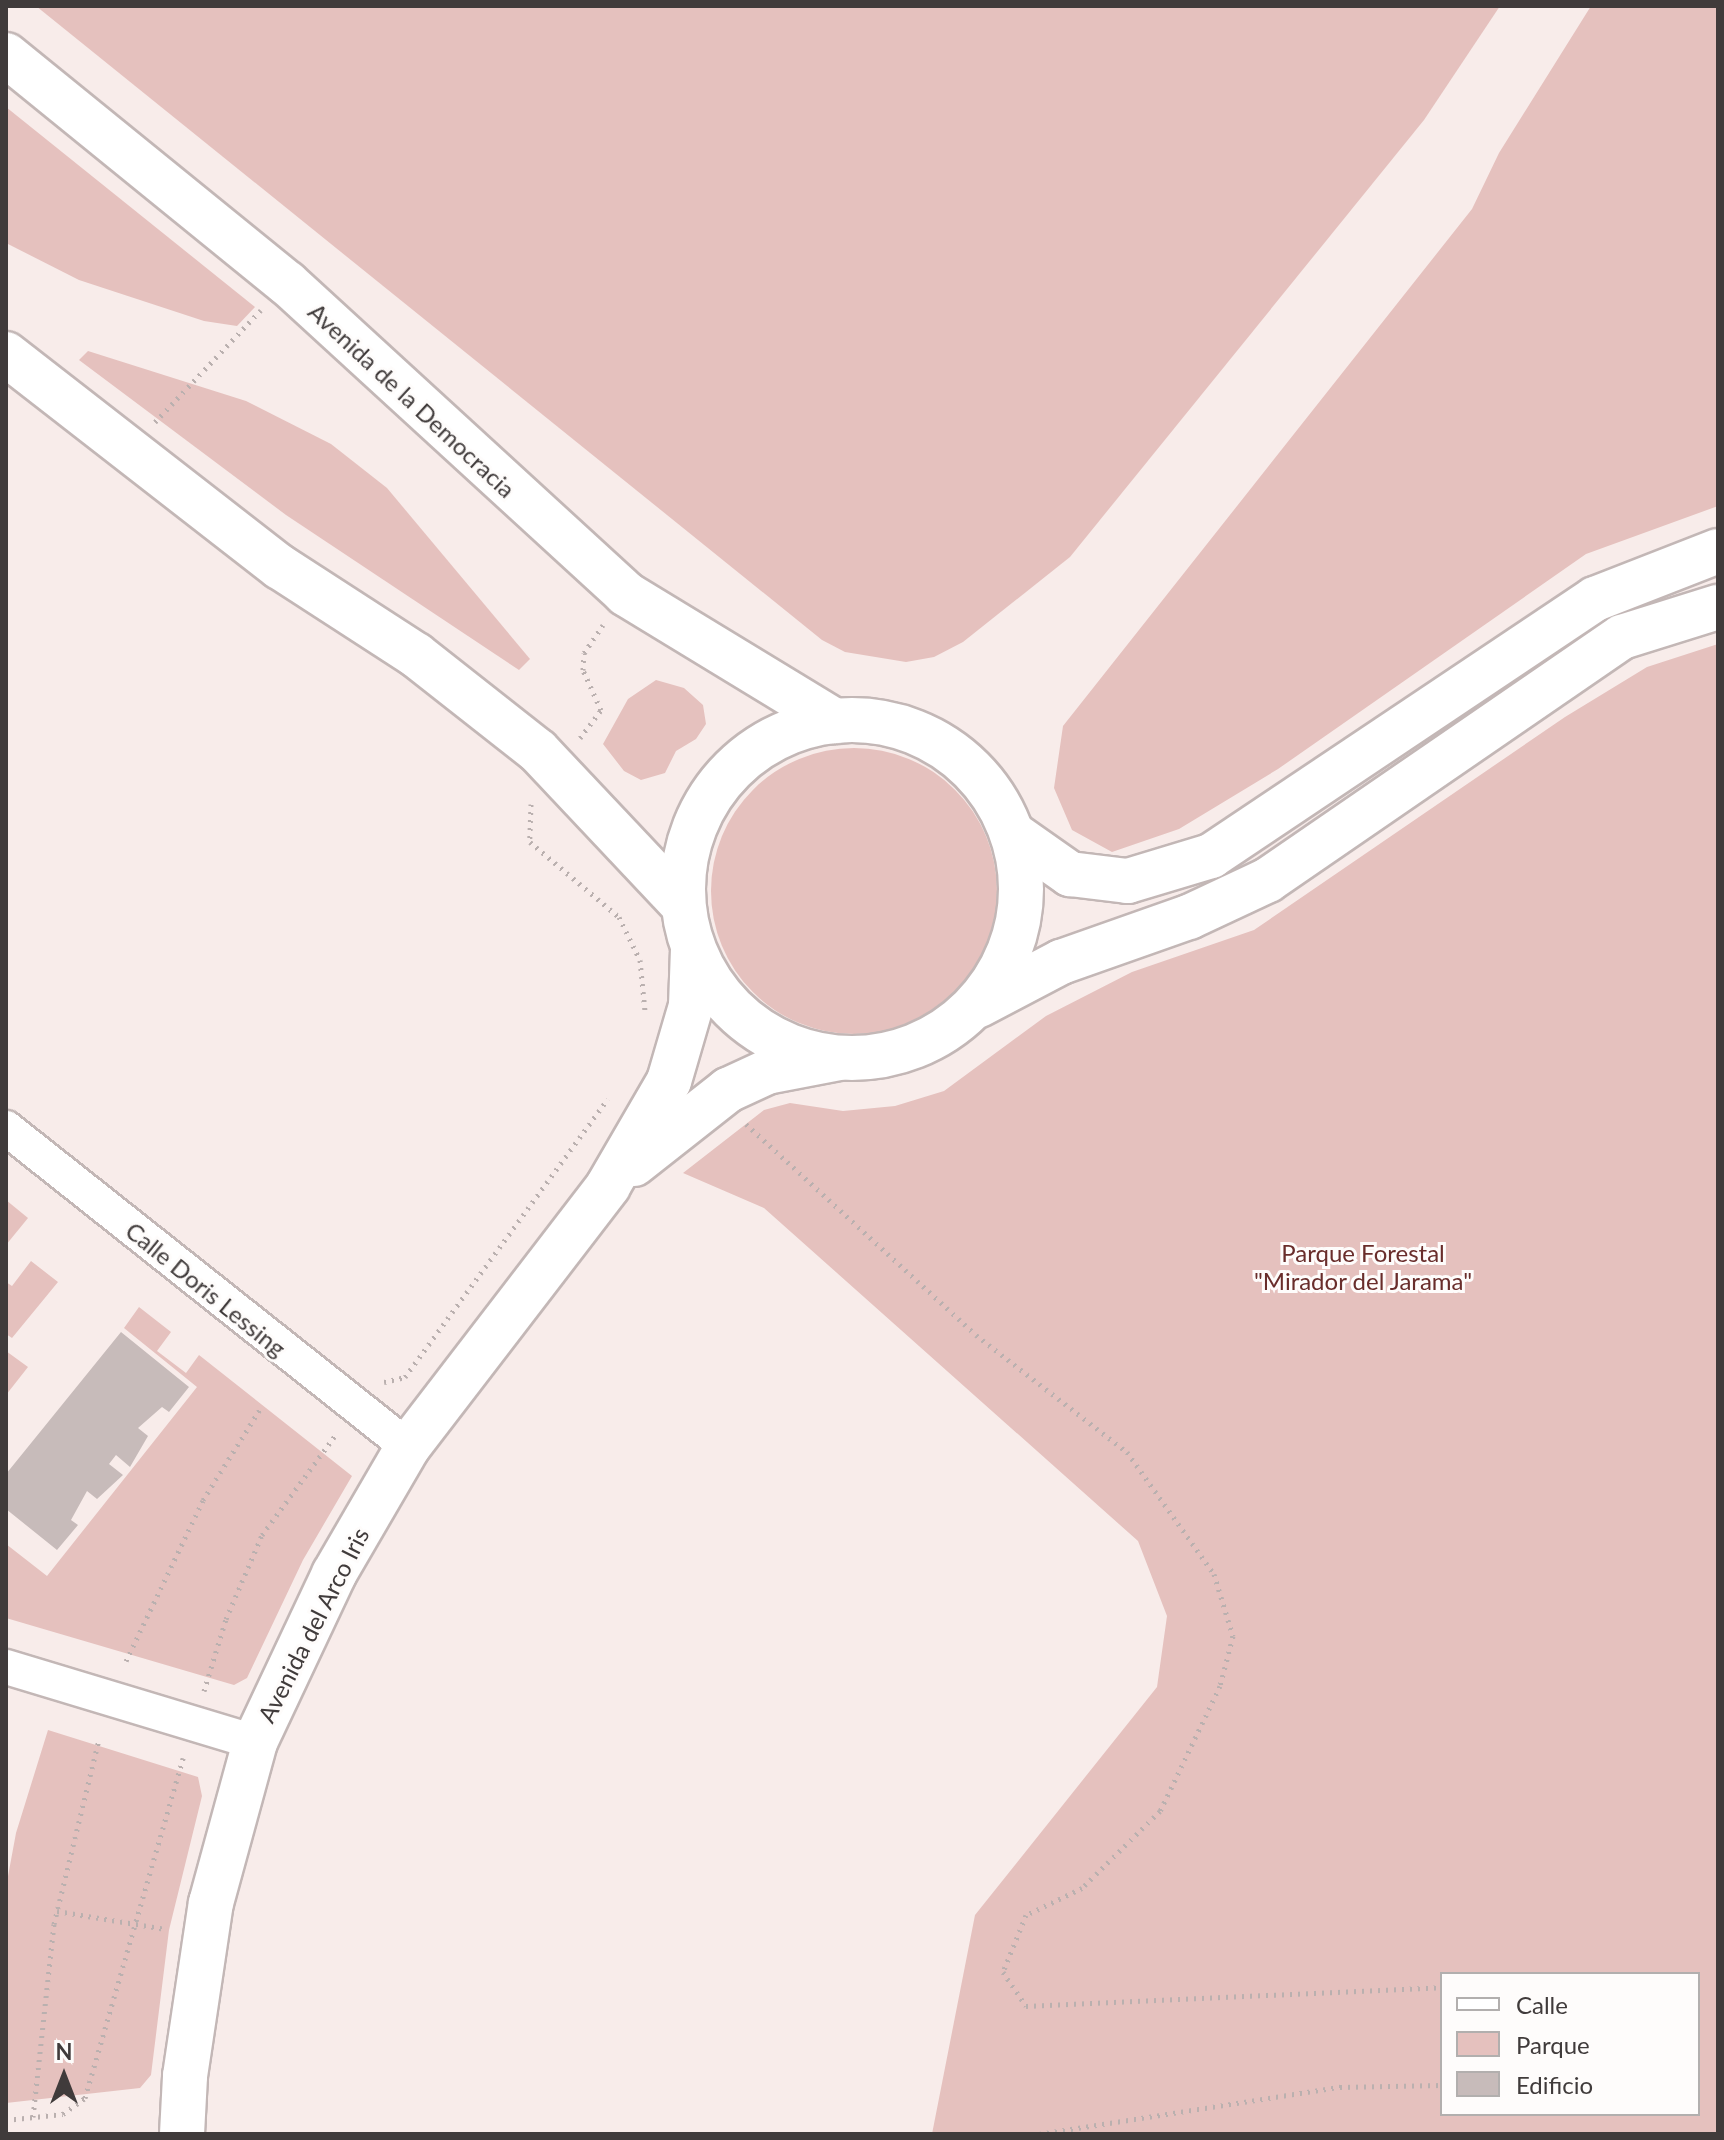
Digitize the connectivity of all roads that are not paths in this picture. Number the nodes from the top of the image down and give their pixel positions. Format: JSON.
{"nodes":[{"id":1,"x":6,"y":55,"type":"edge"},
{"id":2,"x":6,"y":354,"type":"edge"},
{"id":3,"x":1718,"y":551,"type":"edge"},
{"id":4,"x":1718,"y":607,"type":"edge"},
{"id":5,"x":835,"y":721,"type":"junction"},
{"id":6,"x":1013,"y":834,"type":"junction"},
{"id":7,"x":682,"y":904,"type":"junction"},
{"id":8,"x":693,"y":949,"type":"junction"},
{"id":9,"x":973,"y":1008,"type":"junction"},
{"id":10,"x":839,"y":1058,"type":"junction"},
{"id":11,"x":6,"y":1128,"type":"edge"},
{"id":12,"x":608,"y":1186,"type":"junction"},
{"id":13,"x":408,"y":1447,"type":"junction"},
{"id":14,"x":6,"y":1667,"type":"edge"},
{"id":15,"x":255,"y":1742,"type":"junction"},
{"id":16,"x":182,"y":2134,"type":"edge"}],
"edges":[{"from":1,"to":5,"type":"street","name":"Avenida de la Democracia"},
{"from":2,"to":7,"type":"street"},
{"from":3,"to":6,"type":"street"},
{"from":4,"to":9,"type":"street"},
{"from":5,"to":6,"type":"street"},
{"from":5,"to":7,"type":"street"},
{"from":6,"to":9,"type":"street"},
{"from":7,"to":8,"type":"street"},
{"from":8,"to":10,"type":"street"},
{"from":8,"to":12,"type":"street","name":"Avenida del Arco Iris"},
{"from":9,"to":10,"type":"street"},
{"from":10,"to":12,"type":"street","name":"Avenida del Arco Iris"},
{"from":11,"to":13,"type":"street","name":"Calle Doris Lessing"},
{"from":12,"to":13,"type":"street","name":"Avenida del Arco Iris"},
{"from":13,"to":15,"type":"street","name":"Avenida del Arco Iris"},
{"from":14,"to":15,"type":"street"},
{"from":15,"to":16,"type":"street","name":"Avenida del Arco Iris"}]}
